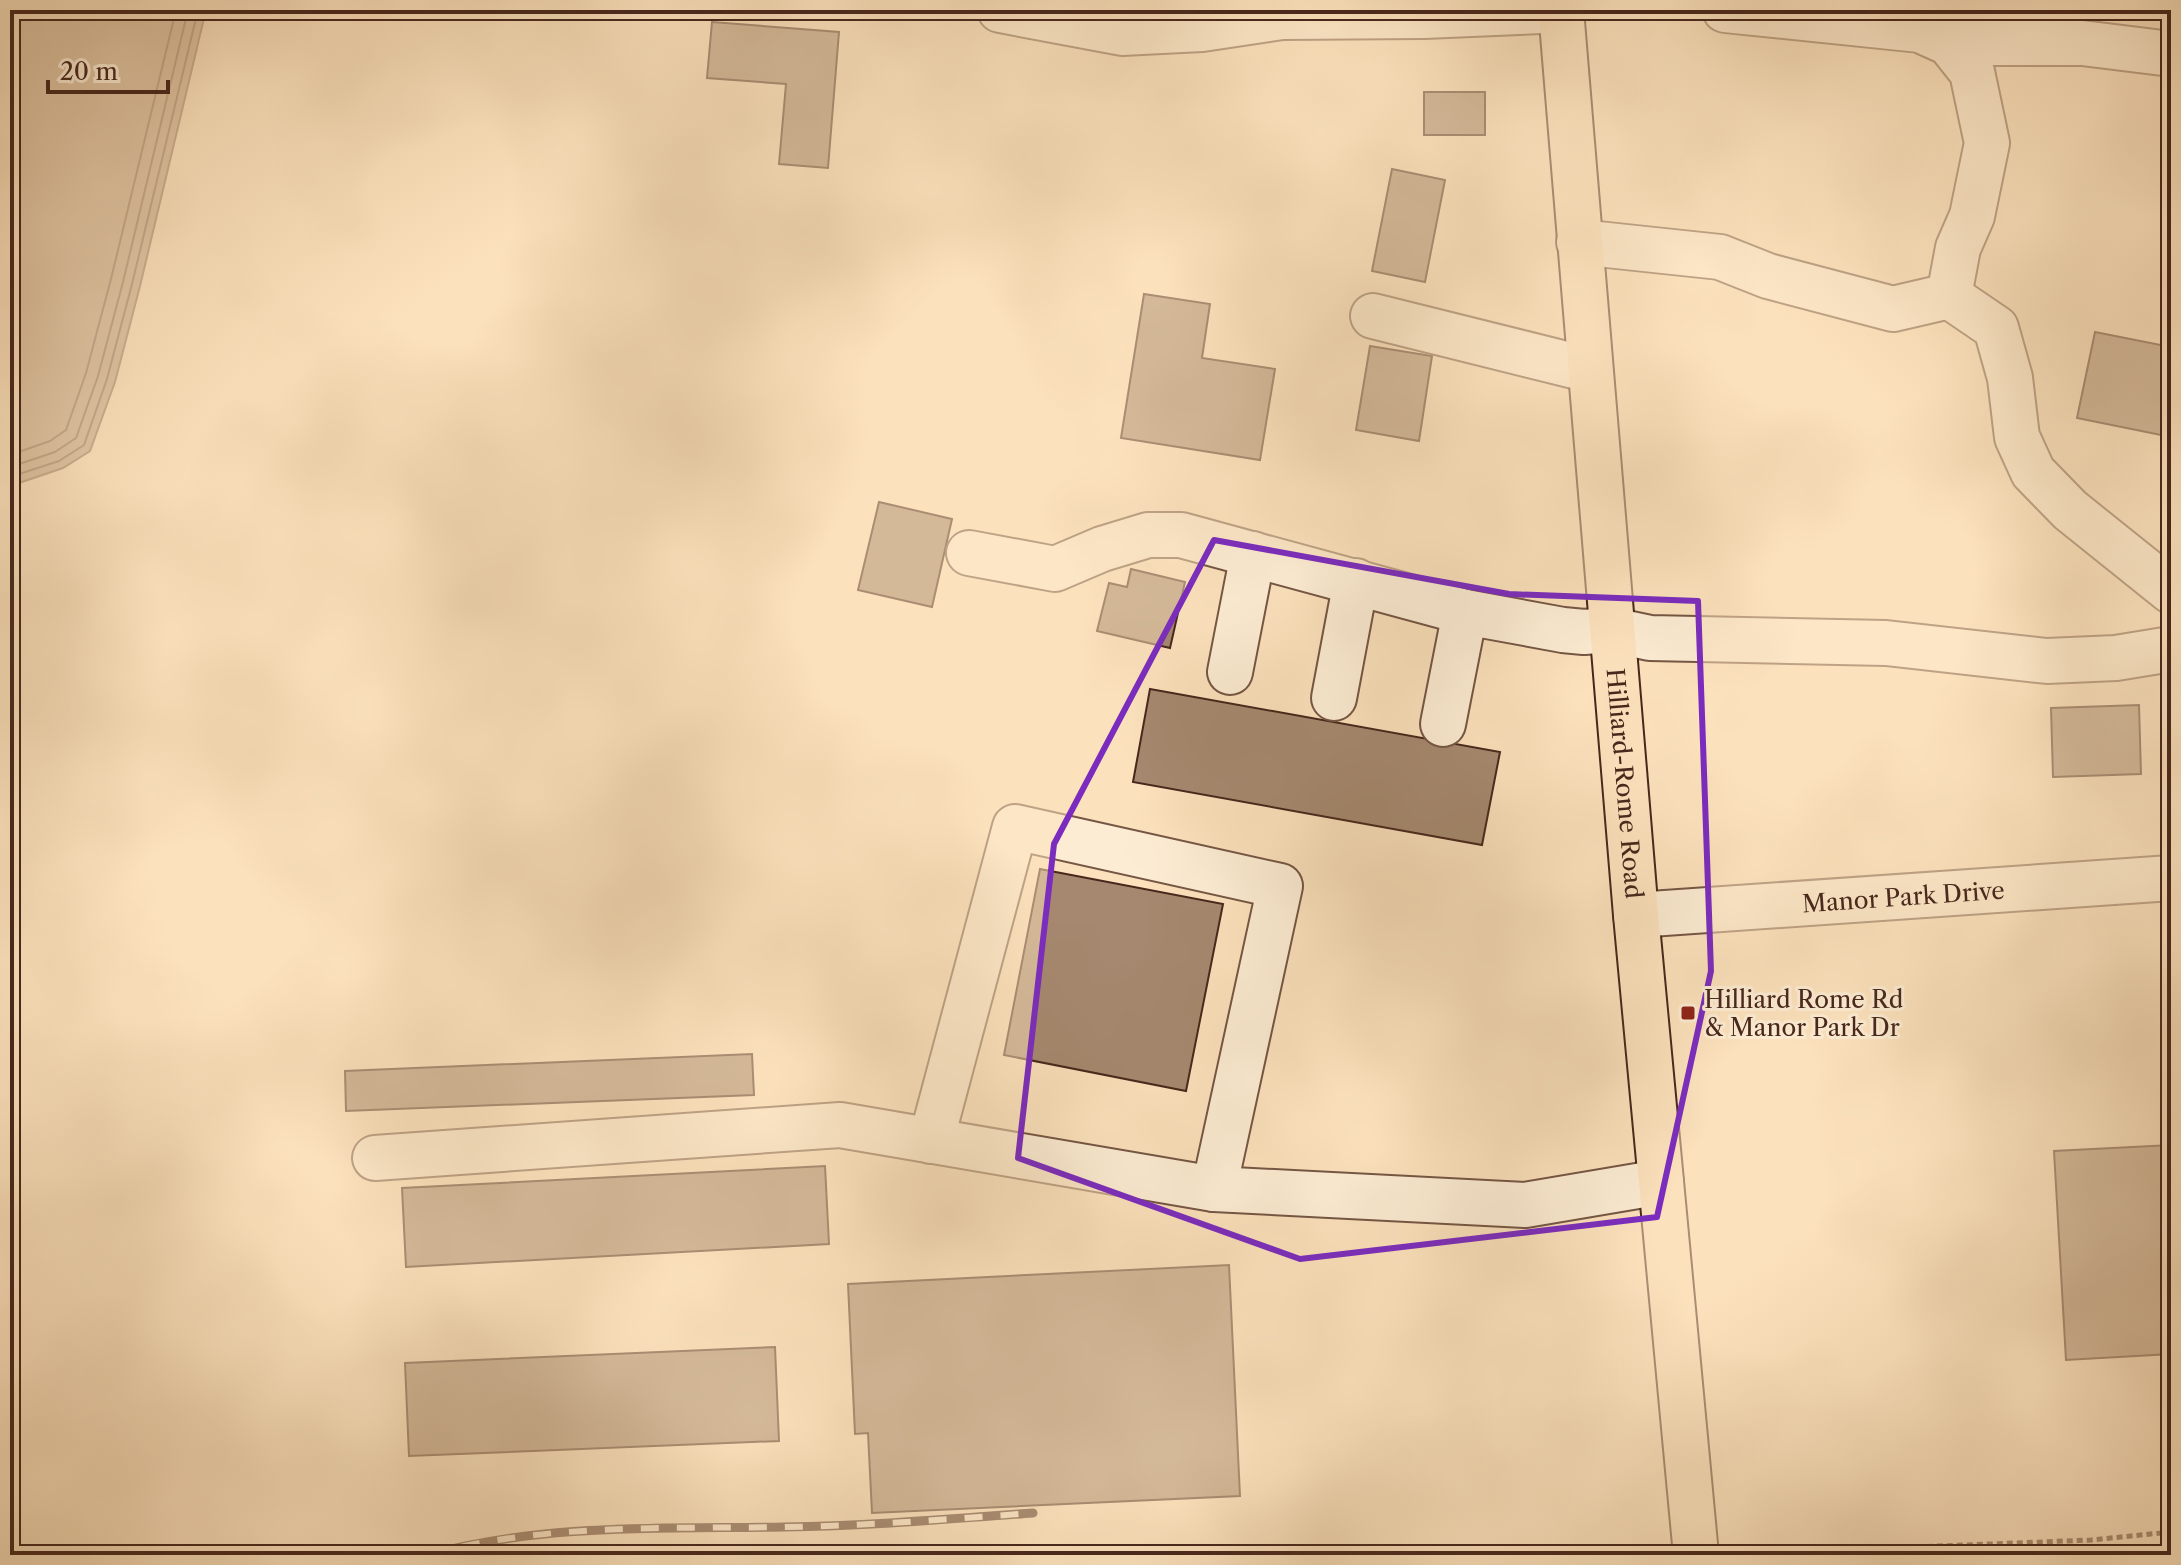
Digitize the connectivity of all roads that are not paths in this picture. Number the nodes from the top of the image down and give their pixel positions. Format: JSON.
{"nodes":[{"id":1,"x":1000,"y":10,"type":"edge"},
{"id":2,"x":1562,"y":10,"type":"edge"},
{"id":3,"x":1725,"y":10,"type":"edge"},
{"id":4,"x":1949,"y":43,"type":"junction"},
{"id":5,"x":2171,"y":54,"type":"edge"},
{"id":6,"x":1579,"y":242,"type":"junction"},
{"id":7,"x":1949,"y":296,"type":"junction"},
{"id":8,"x":1373,"y":316,"type":"dead end"},
{"id":9,"x":1590,"y":370,"type":"junction"},
{"id":10,"x":969,"y":553,"type":"dead end"},
{"id":11,"x":1253,"y":554,"type":"junction"},
{"id":12,"x":1356,"y":581,"type":"junction"},
{"id":13,"x":2171,"y":591,"type":"edge"},
{"id":14,"x":1465,"y":612,"type":"junction"},
{"id":15,"x":1612,"y":630,"type":"junction"},
{"id":16,"x":2171,"y":649,"type":"edge"},
{"id":17,"x":1230,"y":672,"type":"dead end"},
{"id":18,"x":1334,"y":698,"type":"dead end"},
{"id":19,"x":1443,"y":724,"type":"dead end"},
{"id":20,"x":2171,"y":878,"type":"edge"},
{"id":21,"x":1636,"y":915,"type":"junction"},
{"id":22,"x":931,"y":1141,"type":"junction"},
{"id":23,"x":375,"y":1158,"type":"dead end"},
{"id":24,"x":1661,"y":1182,"type":"junction"},
{"id":25,"x":1214,"y":1189,"type":"junction"},
{"id":26,"x":1696,"y":1555,"type":"edge"}],
"edges":[{"from":1,"to":2,"type":"street"},
{"from":2,"to":6,"type":"main road","name":"Hilliard-Rome Road"},
{"from":3,"to":4,"type":"street"},
{"from":4,"to":5,"type":"street"},
{"from":4,"to":7,"type":"street"},
{"from":6,"to":7,"type":"street"},
{"from":6,"to":9,"type":"main road","name":"Hilliard-Rome Road"},
{"from":7,"to":13,"type":"street"},
{"from":8,"to":9,"type":"street"},
{"from":9,"to":15,"type":"main road","name":"Hilliard-Rome Road"},
{"from":10,"to":11,"type":"street"},
{"from":11,"to":12,"type":"street"},
{"from":11,"to":17,"type":"street"},
{"from":12,"to":14,"type":"street"},
{"from":12,"to":18,"type":"street"},
{"from":14,"to":15,"type":"street"},
{"from":14,"to":19,"type":"street"},
{"from":15,"to":16,"type":"street"},
{"from":15,"to":21,"type":"main road","name":"Hilliard-Rome Road"},
{"from":20,"to":21,"type":"street","name":"Manor Park Drive"},
{"from":21,"to":24,"type":"main road","name":"Hilliard-Rome Road"},
{"from":22,"to":23,"type":"street"},
{"from":22,"to":25,"type":"street"},
{"from":22,"to":25,"type":"street"},
{"from":24,"to":25,"type":"street"},
{"from":24,"to":26,"type":"main road","name":"Hilliard-Rome Road"}]}
